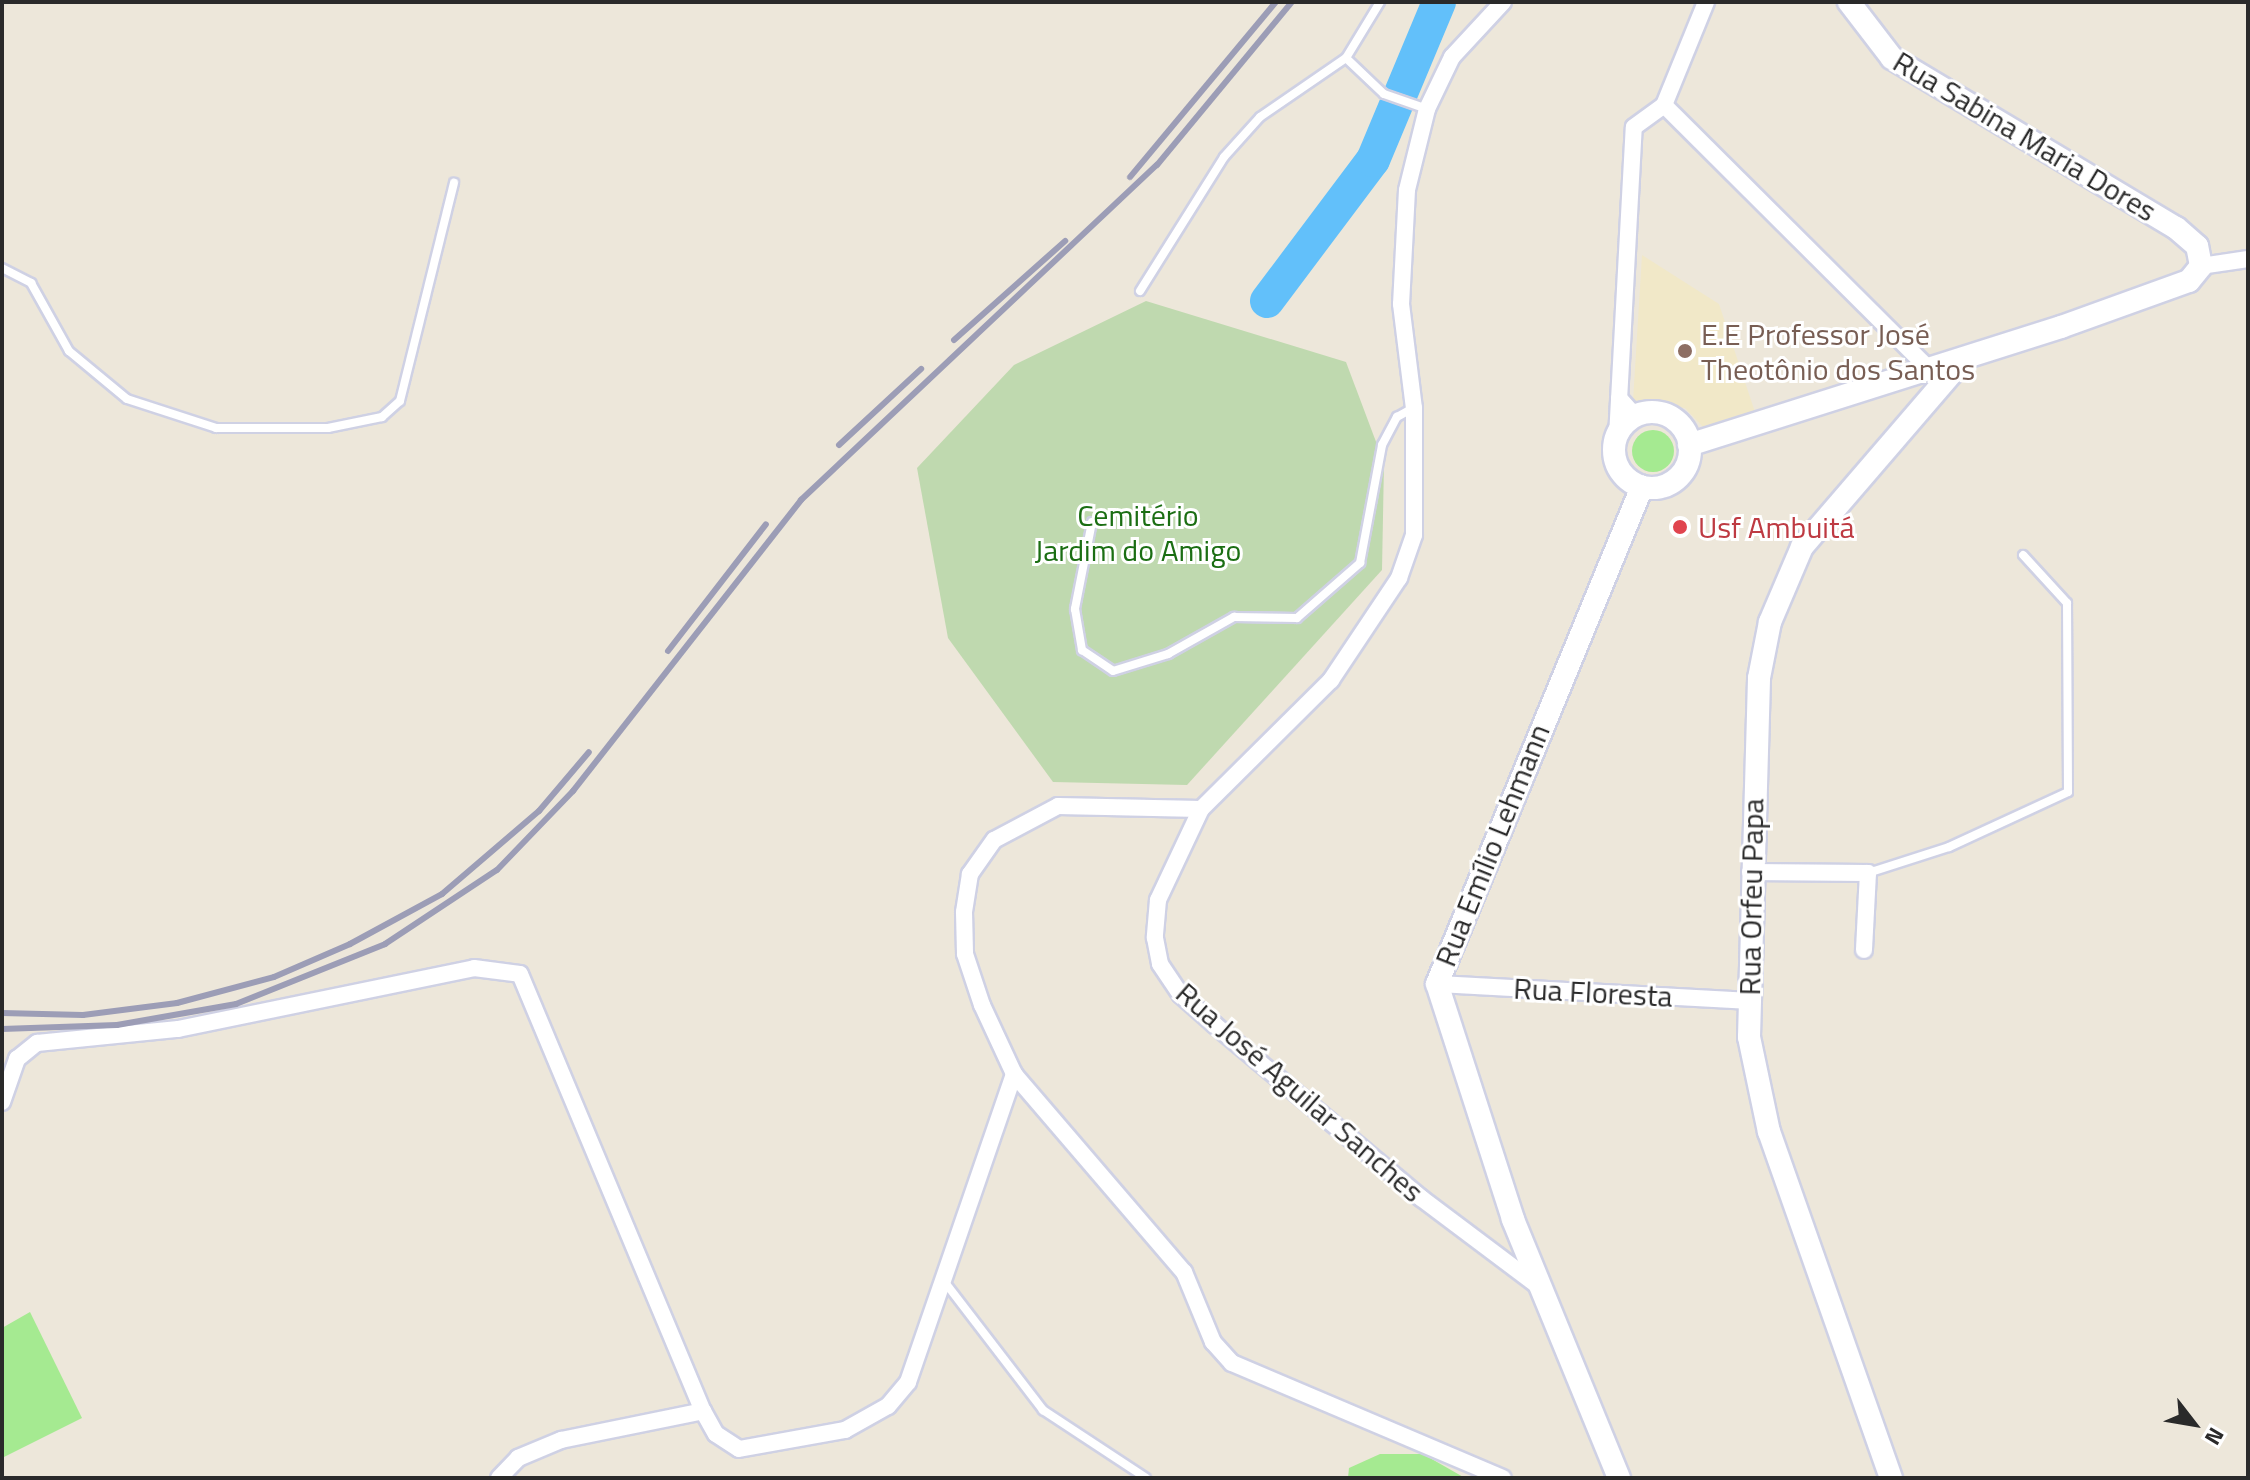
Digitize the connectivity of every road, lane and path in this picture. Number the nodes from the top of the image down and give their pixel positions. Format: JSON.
{"nodes":[{"id":1,"x":1380,"y":2,"type":"edge"},
{"id":2,"x":1503,"y":2,"type":"edge"},
{"id":3,"x":1706,"y":2,"type":"edge"},
{"id":4,"x":1849,"y":2,"type":"edge"},
{"id":5,"x":1346,"y":58,"type":"junction"},
{"id":6,"x":1664,"y":105,"type":"junction"},
{"id":7,"x":1427,"y":109,"type":"junction"},
{"id":8,"x":454,"y":183,"type":"dead end"},
{"id":9,"x":2248,"y":259,"type":"edge"},
{"id":10,"x":2201,"y":266,"type":"junction"},
{"id":11,"x":2,"y":268,"type":"edge"},
{"id":12,"x":1140,"y":291,"type":"dead end"},
{"id":13,"x":1963,"y":360,"type":"junction"},
{"id":14,"x":1928,"y":368,"type":"junction"},
{"id":15,"x":1619,"y":398,"type":"junction"},
{"id":16,"x":1414,"y":408,"type":"junction"},
{"id":17,"x":1635,"y":416,"type":"junction"},
{"id":18,"x":1617,"y":437,"type":"junction"},
{"id":19,"x":1689,"y":445,"type":"junction"},
{"id":20,"x":1642,"y":487,"type":"junction"},
{"id":21,"x":1092,"y":522,"type":"dead end"},
{"id":22,"x":2023,"y":555,"type":"dead end"},
{"id":23,"x":1201,"y":809,"type":"junction"},
{"id":24,"x":1750,"y":872,"type":"junction"},
{"id":25,"x":1868,"y":873,"type":"junction"},
{"id":26,"x":1864,"y":950,"type":"dead end"},
{"id":27,"x":1437,"y":984,"type":"junction"},
{"id":28,"x":1748,"y":1001,"type":"junction"},
{"id":29,"x":1014,"y":1074,"type":"junction"},
{"id":30,"x":2,"y":1102,"type":"edge"},
{"id":31,"x":944,"y":1281,"type":"junction"},
{"id":32,"x":1541,"y":1288,"type":"junction"},
{"id":33,"x":703,"y":1411,"type":"junction"},
{"id":34,"x":1888,"y":1476,"type":"edge"},
{"id":35,"x":499,"y":1478,"type":"edge"},
{"id":36,"x":1146,"y":1478,"type":"edge"},
{"id":37,"x":1503,"y":1478,"type":"edge"},
{"id":38,"x":1619,"y":1478,"type":"edge"}],
"edges":[{"from":1,"to":5,"type":"lane"},
{"from":2,"to":7,"type":"street","name":"Rua José Aguilar Sanches"},
{"from":3,"to":6,"type":"street"},
{"from":4,"to":10,"type":"main road","name":"Rua Sabina Maria Dores"},
{"from":5,"to":7,"type":"lane"},
{"from":5,"to":12,"type":"lane"},
{"from":6,"to":14,"type":"street"},
{"from":6,"to":15,"type":"street"},
{"from":7,"to":16,"type":"street","name":"Rua José Aguilar Sanches"},
{"from":8,"to":11,"type":"lane"},
{"from":9,"to":10,"type":"street"},
{"from":10,"to":13,"type":"main road"},
{"from":13,"to":14,"type":"main road"},
{"from":13,"to":24,"type":"main road","name":"Rua Orfeu Papa"},
{"from":14,"to":19,"type":"main road"},
{"from":15,"to":17,"type":"street"},
{"from":15,"to":18,"type":"street"},
{"from":16,"to":21,"type":"lane"},
{"from":16,"to":23,"type":"street","name":"Rua José Aguilar Sanches"},
{"from":17,"to":18,"type":"main road"},
{"from":17,"to":19,"type":"main road"},
{"from":18,"to":20,"type":"main road"},
{"from":19,"to":20,"type":"main road"},
{"from":20,"to":27,"type":"main road","name":"Rua Emílio Lehmann"},
{"from":22,"to":25,"type":"lane"},
{"from":23,"to":29,"type":"street"},
{"from":23,"to":32,"type":"street","name":"Rua José Aguilar Sanches"},
{"from":24,"to":25,"type":"street"},
{"from":24,"to":28,"type":"main road","name":"Rua Orfeu Papa"},
{"from":25,"to":26,"type":"street"},
{"from":27,"to":28,"type":"street","name":"Rua Floresta"},
{"from":27,"to":32,"type":"main road","name":"Rua Emílio Lehmann"},
{"from":28,"to":34,"type":"main road","name":"Rua Orfeu Papa"},
{"from":29,"to":31,"type":"street"},
{"from":29,"to":37,"type":"street"},
{"from":30,"to":33,"type":"street"},
{"from":31,"to":33,"type":"street"},
{"from":31,"to":36,"type":"lane"},
{"from":32,"to":38,"type":"main road","name":"Rua Emílio Lehmann"},
{"from":33,"to":35,"type":"street"}]}
